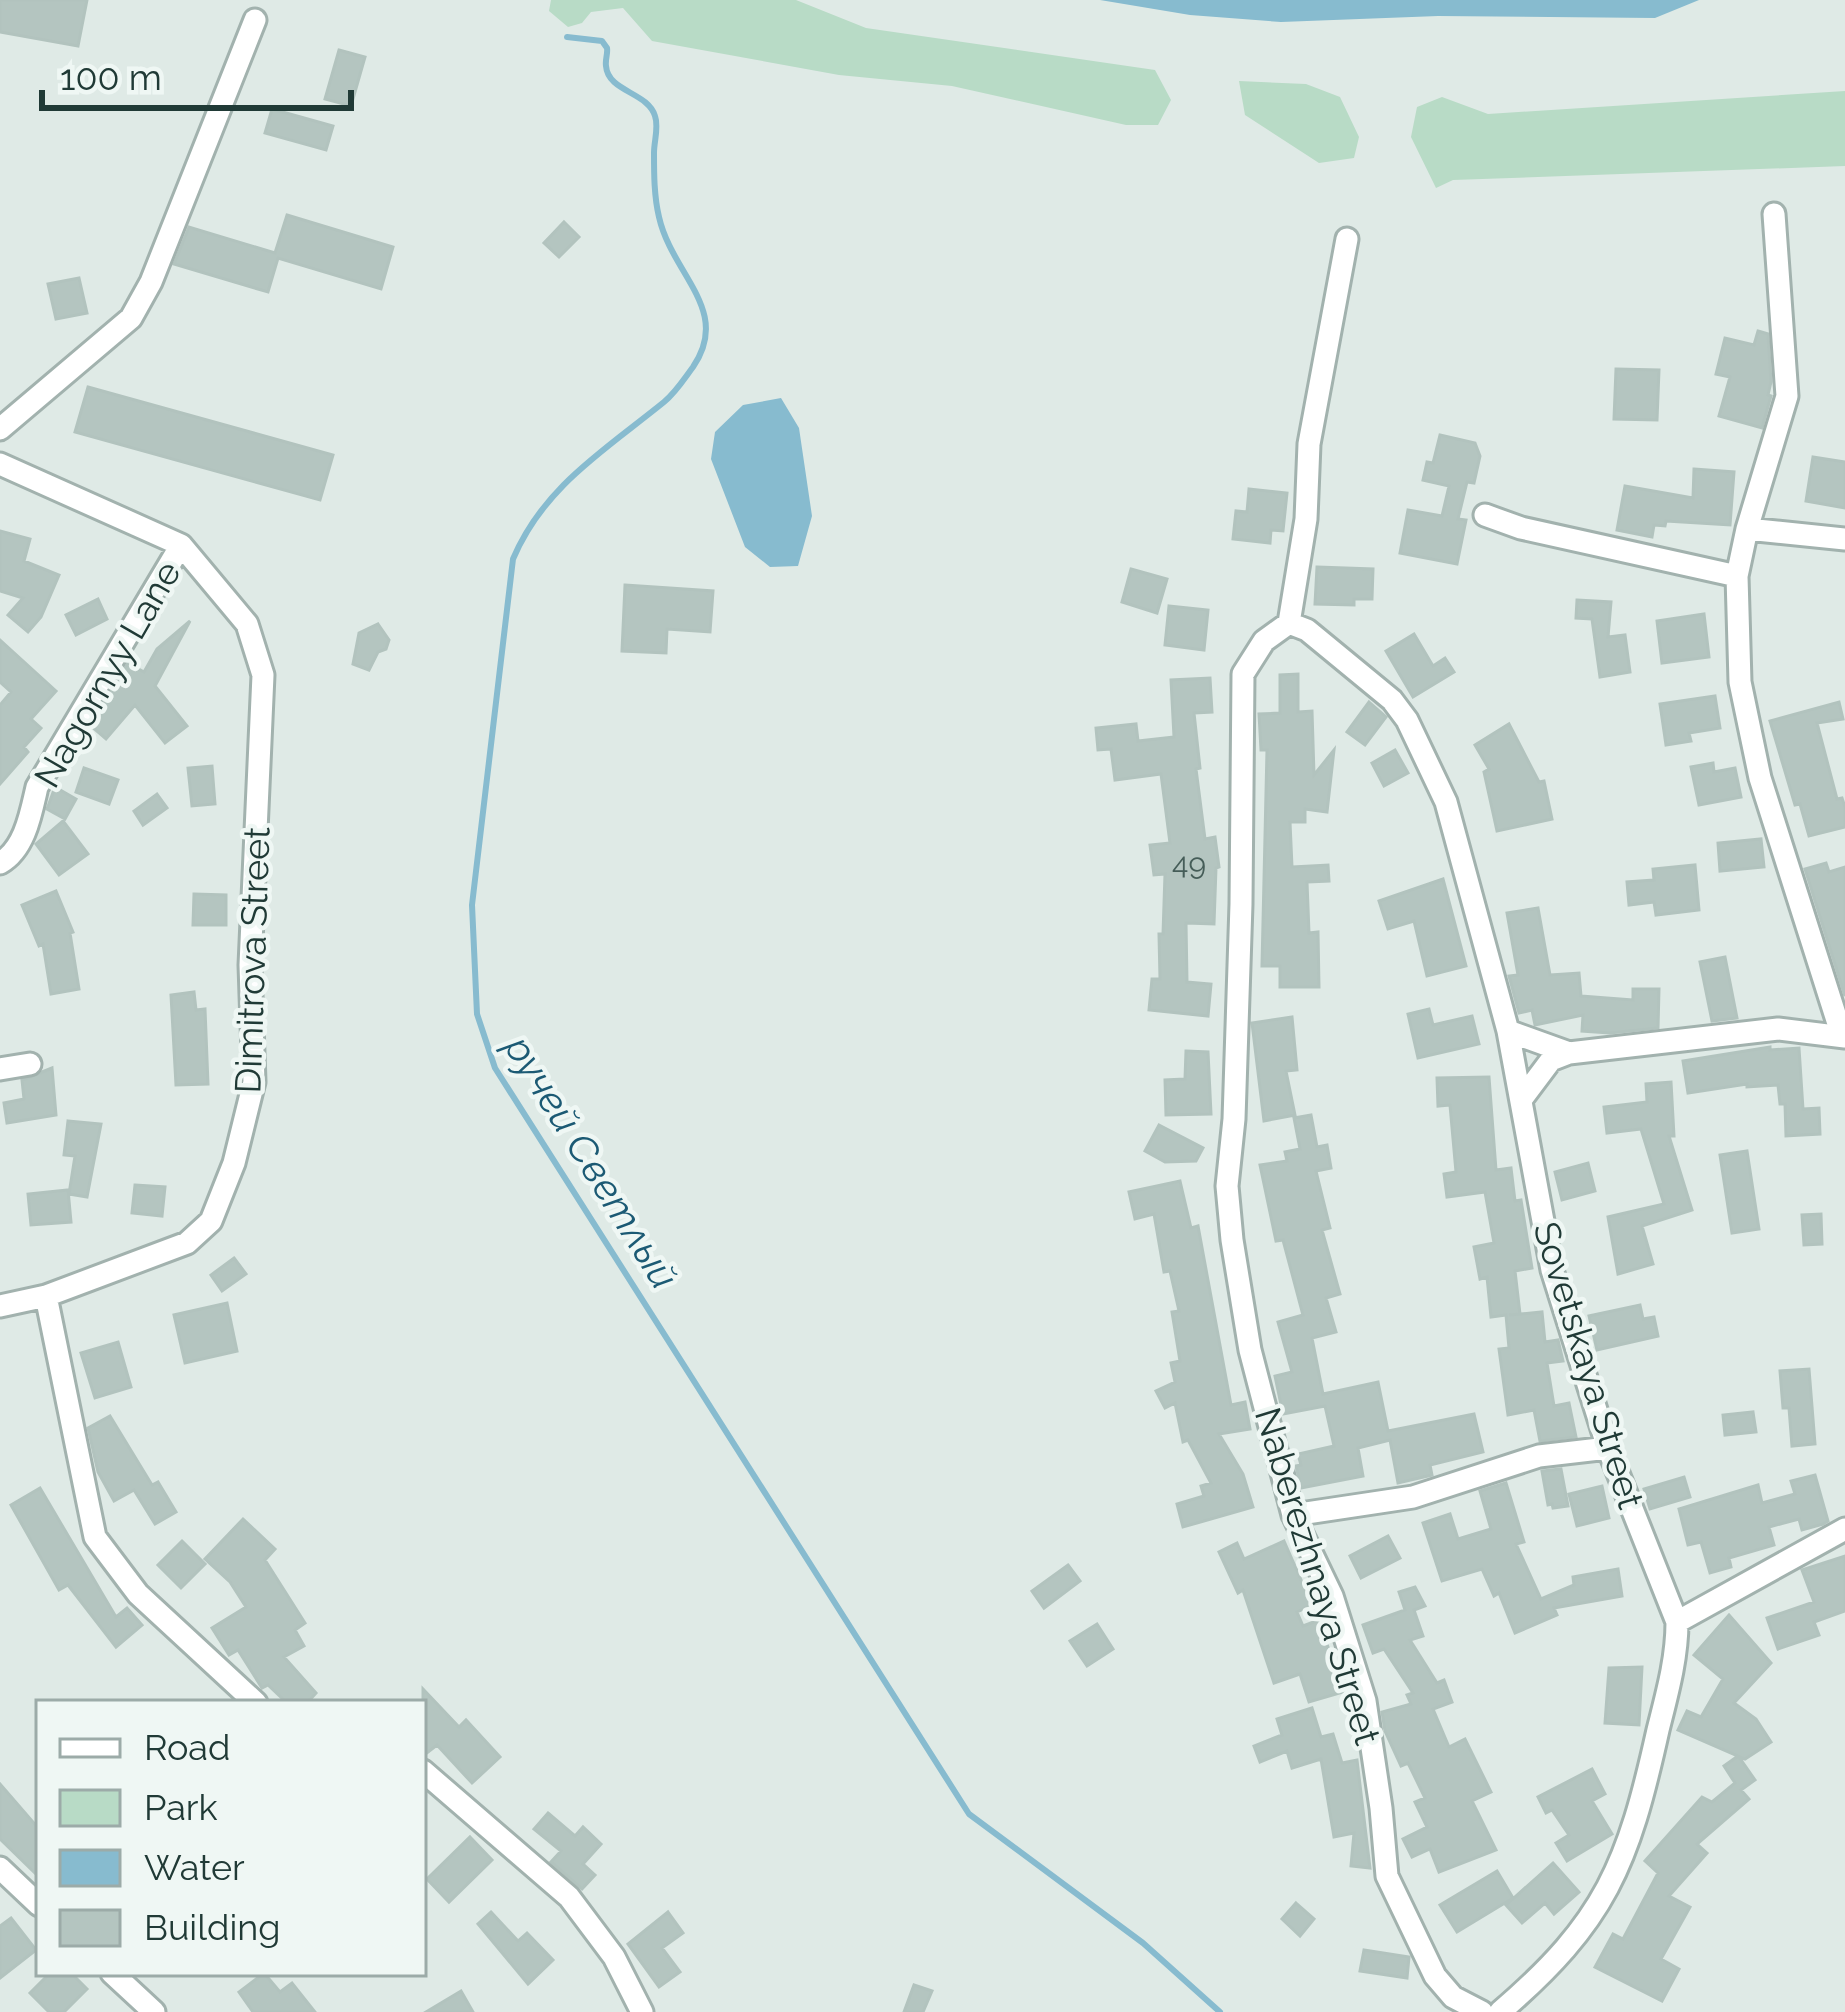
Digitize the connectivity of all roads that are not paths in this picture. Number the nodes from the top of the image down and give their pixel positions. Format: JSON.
{"nodes":[{"id":1,"x":255,"y":20,"type":"dead end"},
{"id":2,"x":1774,"y":214,"type":"dead end"},
{"id":3,"x":1347,"y":239,"type":"dead end"},
{"id":4,"x":0,"y":429,"type":"edge"},
{"id":5,"x":0,"y":464,"type":"edge"},
{"id":6,"x":1485,"y":515,"type":"dead end"},
{"id":7,"x":1747,"y":529,"type":"junction"},
{"id":8,"x":1845,"y":539,"type":"edge"},
{"id":9,"x":182,"y":545,"type":"junction"},
{"id":10,"x":1737,"y":576,"type":"junction"},
{"id":11,"x":1288,"y":623,"type":"junction"},
{"id":12,"x":0,"y":863,"type":"edge"},
{"id":13,"x":1508,"y":1031,"type":"junction"},
{"id":14,"x":1844,"y":1037,"type":"edge"},
{"id":15,"x":1569,"y":1053,"type":"junction"},
{"id":16,"x":30,"y":1064,"type":"dead end"},
{"id":17,"x":0,"y":1069,"type":"edge"},
{"id":18,"x":1521,"y":1100,"type":"junction"},
{"id":19,"x":46,"y":1296,"type":"junction"},
{"id":20,"x":0,"y":1306,"type":"edge"},
{"id":21,"x":1608,"y":1448,"type":"junction"},
{"id":22,"x":1293,"y":1515,"type":"junction"},
{"id":23,"x":1845,"y":1529,"type":"edge"},
{"id":24,"x":1677,"y":1622,"type":"junction"},
{"id":25,"x":253,"y":1700,"type":"edge"},
{"id":26,"x":426,"y":1774,"type":"edge"},
{"id":27,"x":0,"y":1868,"type":"edge"},
{"id":28,"x":36,"y":1902,"type":"edge"},
{"id":29,"x":115,"y":1976,"type":"edge"},
{"id":30,"x":154,"y":2012,"type":"edge"},
{"id":31,"x":642,"y":2012,"type":"edge"},
{"id":32,"x":1482,"y":2012,"type":"edge"},
{"id":33,"x":1500,"y":2012,"type":"edge"}],
"edges":[{"from":1,"to":4,"type":"street"},
{"from":2,"to":7,"type":"street"},
{"from":3,"to":11,"type":"street"},
{"from":5,"to":9,"type":"street","name":"Dimitrova Street"},
{"from":6,"to":10,"type":"street"},
{"from":7,"to":8,"type":"street"},
{"from":7,"to":10,"type":"street"},
{"from":9,"to":12,"type":"street","name":"Nagornyy Lane"},
{"from":9,"to":19,"type":"street","name":"Dimitrova Street"},
{"from":10,"to":14,"type":"street"},
{"from":11,"to":13,"type":"street","name":"Sovetskaya Street"},
{"from":11,"to":22,"type":"street","name":"Naberezhnaya Street"},
{"from":13,"to":15,"type":"street"},
{"from":13,"to":18,"type":"street","name":"Sovetskaya Street"},
{"from":14,"to":15,"type":"street"},
{"from":15,"to":18,"type":"street"},
{"from":16,"to":17,"type":"street"},
{"from":18,"to":21,"type":"street","name":"Sovetskaya Street"},
{"from":19,"to":20,"type":"street"},
{"from":19,"to":25,"type":"street"},
{"from":21,"to":22,"type":"street"},
{"from":21,"to":24,"type":"street","name":"Sovetskaya Street"},
{"from":22,"to":32,"type":"street","name":"Naberezhnaya Street"},
{"from":23,"to":24,"type":"street"},
{"from":24,"to":33,"type":"street","name":"Sovetskaya Street"},
{"from":26,"to":31,"type":"street"},
{"from":27,"to":28,"type":"street"},
{"from":29,"to":30,"type":"street"}]}
